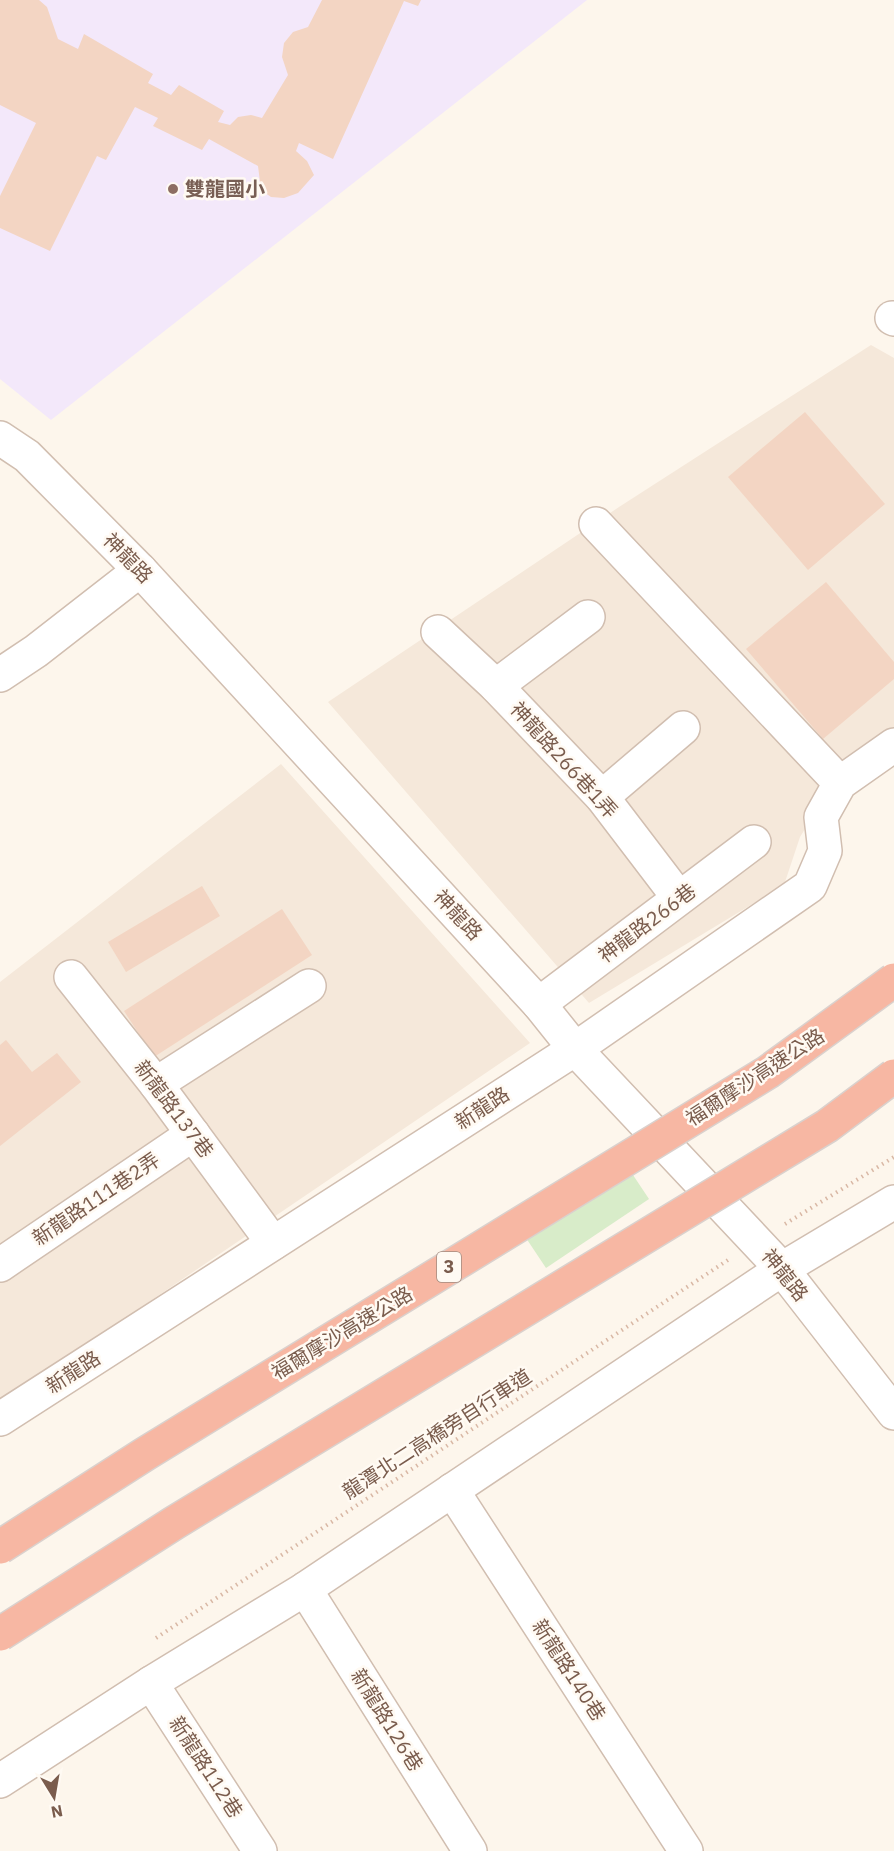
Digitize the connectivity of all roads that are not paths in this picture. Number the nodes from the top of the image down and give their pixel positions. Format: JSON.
{"nodes":[{"id":1,"x":0,"y":438,"type":"edge"},
{"id":2,"x":596,"y":524,"type":"dead end"},
{"id":3,"x":140,"y":570,"type":"junction"},
{"id":4,"x":588,"y":617,"type":"dead end"},
{"id":5,"x":438,"y":632,"type":"dead end"},
{"id":6,"x":0,"y":675,"type":"edge"},
{"id":7,"x":496,"y":686,"type":"junction"},
{"id":8,"x":682,"y":728,"type":"dead end"},
{"id":9,"x":894,"y":745,"type":"edge"},
{"id":10,"x":840,"y":783,"type":"junction"},
{"id":11,"x":602,"y":797,"type":"junction"},
{"id":12,"x":754,"y":842,"type":"dead end"},
{"id":13,"x":679,"y":898,"type":"junction"},
{"id":14,"x":71,"y":977,"type":"dead end"},
{"id":15,"x":894,"y":980,"type":"edge"},
{"id":16,"x":309,"y":986,"type":"dead end"},
{"id":17,"x":539,"y":1004,"type":"junction"},
{"id":18,"x":575,"y":1049,"type":"junction"},
{"id":19,"x":894,"y":1076,"type":"edge"},
{"id":20,"x":156,"y":1084,"type":"junction"},
{"id":21,"x":193,"y":1134,"type":"junction"},
{"id":22,"x":894,"y":1202,"type":"edge"},
{"id":23,"x":273,"y":1243,"type":"junction"},
{"id":24,"x":0,"y":1265,"type":"edge"},
{"id":25,"x":782,"y":1269,"type":"junction"},
{"id":26,"x":894,"y":1413,"type":"edge"},
{"id":27,"x":0,"y":1419,"type":"edge"},
{"id":28,"x":452,"y":1490,"type":"junction"},
{"id":29,"x":0,"y":1547,"type":"edge"},
{"id":30,"x":305,"y":1589,"type":"junction"},
{"id":31,"x":0,"y":1634,"type":"edge"},
{"id":32,"x":151,"y":1683,"type":"junction"},
{"id":33,"x":0,"y":1781,"type":"edge"},
{"id":34,"x":260,"y":1851,"type":"edge"},
{"id":35,"x":470,"y":1851,"type":"edge"},
{"id":36,"x":686,"y":1851,"type":"edge"}],
"edges":[{"from":1,"to":3,"type":"street","name":"神龍路"},
{"from":2,"to":10,"type":"street"},
{"from":3,"to":6,"type":"street"},
{"from":3,"to":17,"type":"street","name":"神龍路"},
{"from":4,"to":7,"type":"street"},
{"from":5,"to":7,"type":"street","name":"神龍路266巷1弄"},
{"from":7,"to":11,"type":"street","name":"神龍路266巷1弄"},
{"from":8,"to":11,"type":"street"},
{"from":9,"to":10,"type":"street","name":"新龍路"},
{"from":10,"to":18,"type":"street","name":"新龍路"},
{"from":11,"to":13,"type":"street","name":"神龍路266巷1弄"},
{"from":12,"to":13,"type":"street","name":"神龍路266巷"},
{"from":13,"to":17,"type":"street","name":"神龍路266巷"},
{"from":14,"to":20,"type":"street","name":"新龍路137巷"},
{"from":15,"to":29,"type":"highway","name":"福爾摩沙高速公路","number":"3","bridge":true},
{"from":16,"to":20,"type":"street"},
{"from":17,"to":18,"type":"street","name":"神龍路"},
{"from":18,"to":23,"type":"street","name":"新龍路"},
{"from":18,"to":25,"type":"street","name":"神龍路"},
{"from":19,"to":31,"type":"highway","bridge":true},
{"from":20,"to":21,"type":"street","name":"新龍路137巷"},
{"from":21,"to":23,"type":"street","name":"新龍路137巷"},
{"from":21,"to":24,"type":"street","name":"新龍路111巷2弄"},
{"from":22,"to":25,"type":"street"},
{"from":23,"to":27,"type":"street","name":"新龍路"},
{"from":25,"to":26,"type":"street","name":"神龍路"},
{"from":25,"to":28,"type":"street"},
{"from":28,"to":30,"type":"street"},
{"from":28,"to":36,"type":"street","name":"新龍路140巷"},
{"from":30,"to":32,"type":"street"},
{"from":30,"to":35,"type":"street","name":"新龍路126巷"},
{"from":32,"to":33,"type":"street"},
{"from":32,"to":34,"type":"street","name":"新龍路112巷"}]}
